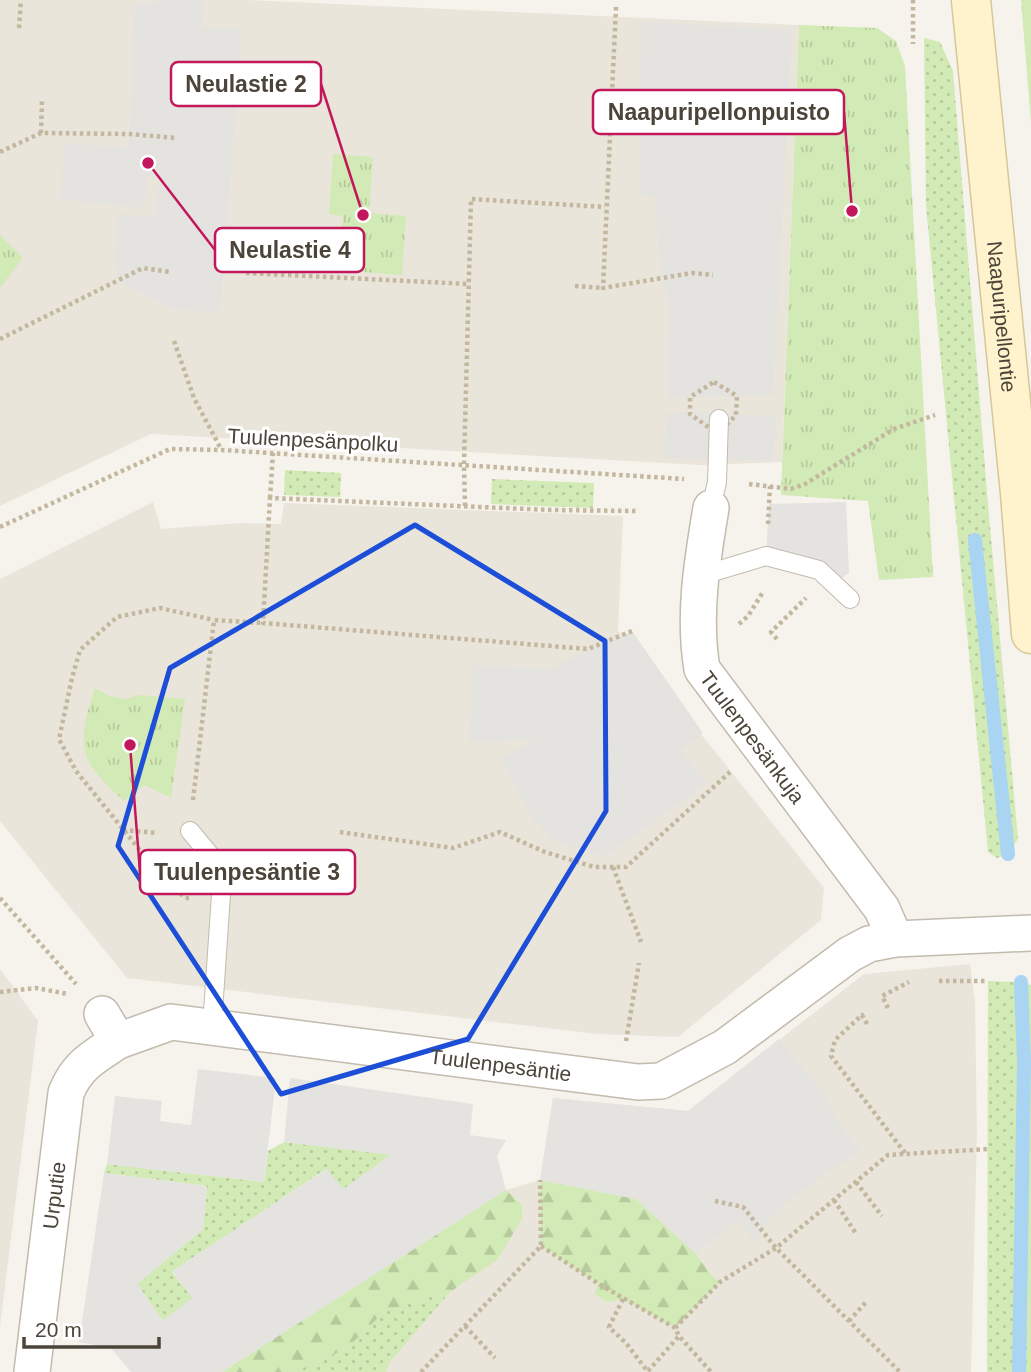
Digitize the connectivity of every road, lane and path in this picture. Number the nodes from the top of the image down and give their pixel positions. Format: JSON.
{"nodes":[{"id":1,"x":21,"y":0,"type":"edge"},
{"id":2,"x":913,"y":0,"type":"edge"},
{"id":3,"x":971,"y":0,"type":"edge"},
{"id":4,"x":616,"y":7,"type":"dead end"},
{"id":5,"x":19,"y":28,"type":"dead end"},
{"id":6,"x":913,"y":44,"type":"dead end"},
{"id":7,"x":42,"y":100,"type":"dead end"},
{"id":8,"x":41,"y":132,"type":"junction"},
{"id":9,"x":177,"y":138,"type":"dead end"},
{"id":10,"x":0,"y":152,"type":"edge"},
{"id":11,"x":605,"y":207,"type":"junction"},
{"id":12,"x":171,"y":272,"type":"dead end"},
{"id":13,"x":246,"y":273,"type":"dead end"},
{"id":14,"x":713,"y":275,"type":"dead end"},
{"id":15,"x":468,"y":284,"type":"junction"},
{"id":16,"x":575,"y":286,"type":"dead end"},
{"id":17,"x":603,"y":288,"type":"junction"},
{"id":18,"x":0,"y":339,"type":"edge"},
{"id":19,"x":174,"y":341,"type":"dead end"},
{"id":20,"x":935,"y":415,"type":"dead end"},
{"id":21,"x":719,"y":419,"type":"dead end"},
{"id":22,"x":222,"y":450,"type":"junction"},
{"id":23,"x":273,"y":453,"type":"junction"},
{"id":24,"x":464,"y":464,"type":"junction"},
{"id":25,"x":641,"y":475,"type":"dead end"},
{"id":26,"x":770,"y":486,"type":"dead end"},
{"id":27,"x":270,"y":498,"type":"junction"},
{"id":28,"x":465,"y":506,"type":"junction"},
{"id":29,"x":711,"y":508,"type":"joint"},
{"id":30,"x":636,"y":511,"type":"dead end"},
{"id":31,"x":0,"y":527,"type":"edge"},
{"id":32,"x":819,"y":570,"type":"junction"},
{"id":33,"x":699,"y":576,"type":"junction"},
{"id":34,"x":850,"y":599,"type":"dead end"},
{"id":35,"x":214,"y":620,"type":"junction"},
{"id":36,"x":262,"y":623,"type":"junction"},
{"id":37,"x":632,"y":631,"type":"dead end"},
{"id":38,"x":1031,"y":634,"type":"edge"},
{"id":39,"x":777,"y":639,"type":"dead end"},
{"id":40,"x":737,"y":766,"type":"dead end"},
{"id":41,"x":190,"y":831,"type":"joint"},
{"id":42,"x":340,"y":832,"type":"dead end"},
{"id":43,"x":613,"y":867,"type":"junction"},
{"id":44,"x":221,"y":894,"type":"junction"},
{"id":45,"x":0,"y":898,"type":"edge"},
{"id":46,"x":1031,"y":933,"type":"edge"},
{"id":47,"x":894,"y":939,"type":"junction"},
{"id":48,"x":641,"y":942,"type":"dead end"},
{"id":49,"x":639,"y":963,"type":"dead end"},
{"id":50,"x":935,"y":981,"type":"dead end"},
{"id":51,"x":988,"y":981,"type":"dead end"},
{"id":52,"x":922,"y":982,"type":"dead end"},
{"id":53,"x":0,"y":992,"type":"edge"},
{"id":54,"x":888,"y":1008,"type":"dead end"},
{"id":55,"x":867,"y":1024,"type":"dead end"},
{"id":56,"x":110,"y":1027,"type":"junction"},
{"id":57,"x":212,"y":1027,"type":"junction"},
{"id":58,"x":625,"y":1048,"type":"dead end"},
{"id":59,"x":989,"y":1149,"type":"dead end"},
{"id":60,"x":906,"y":1154,"type":"junction"},
{"id":61,"x":540,"y":1180,"type":"dead end"},
{"id":62,"x":856,"y":1182,"type":"junction"},
{"id":63,"x":834,"y":1200,"type":"junction"},
{"id":64,"x":715,"y":1201,"type":"dead end"},
{"id":65,"x":882,"y":1216,"type":"dead end"},
{"id":66,"x":857,"y":1235,"type":"dead end"},
{"id":67,"x":541,"y":1246,"type":"junction"},
{"id":68,"x":776,"y":1248,"type":"junction"},
{"id":69,"x":623,"y":1299,"type":"junction"},
{"id":70,"x":867,"y":1301,"type":"dead end"},
{"id":71,"x":849,"y":1321,"type":"junction"},
{"id":72,"x":465,"y":1326,"type":"junction"},
{"id":73,"x":675,"y":1328,"type":"junction"},
{"id":74,"x":679,"y":1336,"type":"junction"},
{"id":75,"x":495,"y":1357,"type":"dead end"},
{"id":76,"x":648,"y":1371,"type":"edge"},
{"id":77,"x":32,"y":1372,"type":"edge"},
{"id":78,"x":421,"y":1372,"type":"edge"},
{"id":79,"x":711,"y":1372,"type":"edge"},
{"id":80,"x":900,"y":1372,"type":"edge"}],
"edges":[{"from":1,"to":5,"type":"path"},
{"from":2,"to":6,"type":"path"},
{"from":3,"to":38,"type":"street","name":"Naapuripellontie"},
{"from":4,"to":11,"type":"path"},
{"from":7,"to":8,"type":"path"},
{"from":8,"to":9,"type":"path"},
{"from":8,"to":10,"type":"path"},
{"from":11,"to":15,"type":"path"},
{"from":11,"to":17,"type":"path"},
{"from":12,"to":18,"type":"path"},
{"from":13,"to":15,"type":"path"},
{"from":14,"to":17,"type":"path"},
{"from":15,"to":24,"type":"path"},
{"from":16,"to":17,"type":"path"},
{"from":19,"to":22,"type":"path"},
{"from":20,"to":26,"type":"path"},
{"from":21,"to":29,"type":"lane"},
{"from":22,"to":23,"type":"path","name":"Tuulenpesänpolku"},
{"from":22,"to":31,"type":"path","name":"Tuulenpesänpolku"},
{"from":23,"to":24,"type":"path","name":"Tuulenpesänpolku"},
{"from":23,"to":27,"type":"path"},
{"from":24,"to":25,"type":"path","name":"Tuulenpesänpolku"},
{"from":24,"to":28,"type":"path"},
{"from":27,"to":28,"type":"path"},
{"from":27,"to":36,"type":"path"},
{"from":28,"to":30,"type":"path"},
{"from":29,"to":33,"type":"street","name":"Tuulenpesänkuja"},
{"from":32,"to":33,"type":"lane"},
{"from":32,"to":34,"type":"lane"},
{"from":32,"to":39,"type":"path"},
{"from":33,"to":47,"type":"street","name":"Tuulenpesänkuja"},
{"from":35,"to":36,"type":"path"},
{"from":35,"to":41,"type":"path"},
{"from":35,"to":44,"type":"path"},
{"from":36,"to":37,"type":"path"},
{"from":40,"to":43,"type":"path"},
{"from":41,"to":44,"type":"lane"},
{"from":42,"to":43,"type":"path"},
{"from":43,"to":48,"type":"path"},
{"from":44,"to":57,"type":"lane"},
{"from":45,"to":56,"type":"path"},
{"from":46,"to":47,"type":"street","name":"Tuulenpesäntie"},
{"from":47,"to":57,"type":"street","name":"Tuulenpesäntie"},
{"from":49,"to":58,"type":"path"},
{"from":50,"to":51,"type":"path"},
{"from":52,"to":54,"type":"path"},
{"from":53,"to":56,"type":"path"},
{"from":55,"to":60,"type":"path"},
{"from":56,"to":57,"type":"street","name":"Tuulenpesäntie"},
{"from":56,"to":77,"type":"street","name":"Urputie"},
{"from":59,"to":60,"type":"path"},
{"from":60,"to":62,"type":"path"},
{"from":61,"to":67,"type":"path"},
{"from":62,"to":63,"type":"path"},
{"from":62,"to":65,"type":"path"},
{"from":63,"to":66,"type":"path"},
{"from":63,"to":68,"type":"path"},
{"from":64,"to":68,"type":"path"},
{"from":67,"to":69,"type":"path"},
{"from":67,"to":72,"type":"path"},
{"from":68,"to":71,"type":"path"},
{"from":68,"to":73,"type":"path"},
{"from":69,"to":73,"type":"path"},
{"from":69,"to":76,"type":"path"},
{"from":70,"to":71,"type":"path"},
{"from":71,"to":80,"type":"path"},
{"from":72,"to":75,"type":"path"},
{"from":72,"to":78,"type":"path"},
{"from":73,"to":74,"type":"path"},
{"from":74,"to":76,"type":"path"},
{"from":74,"to":79,"type":"path"}]}
